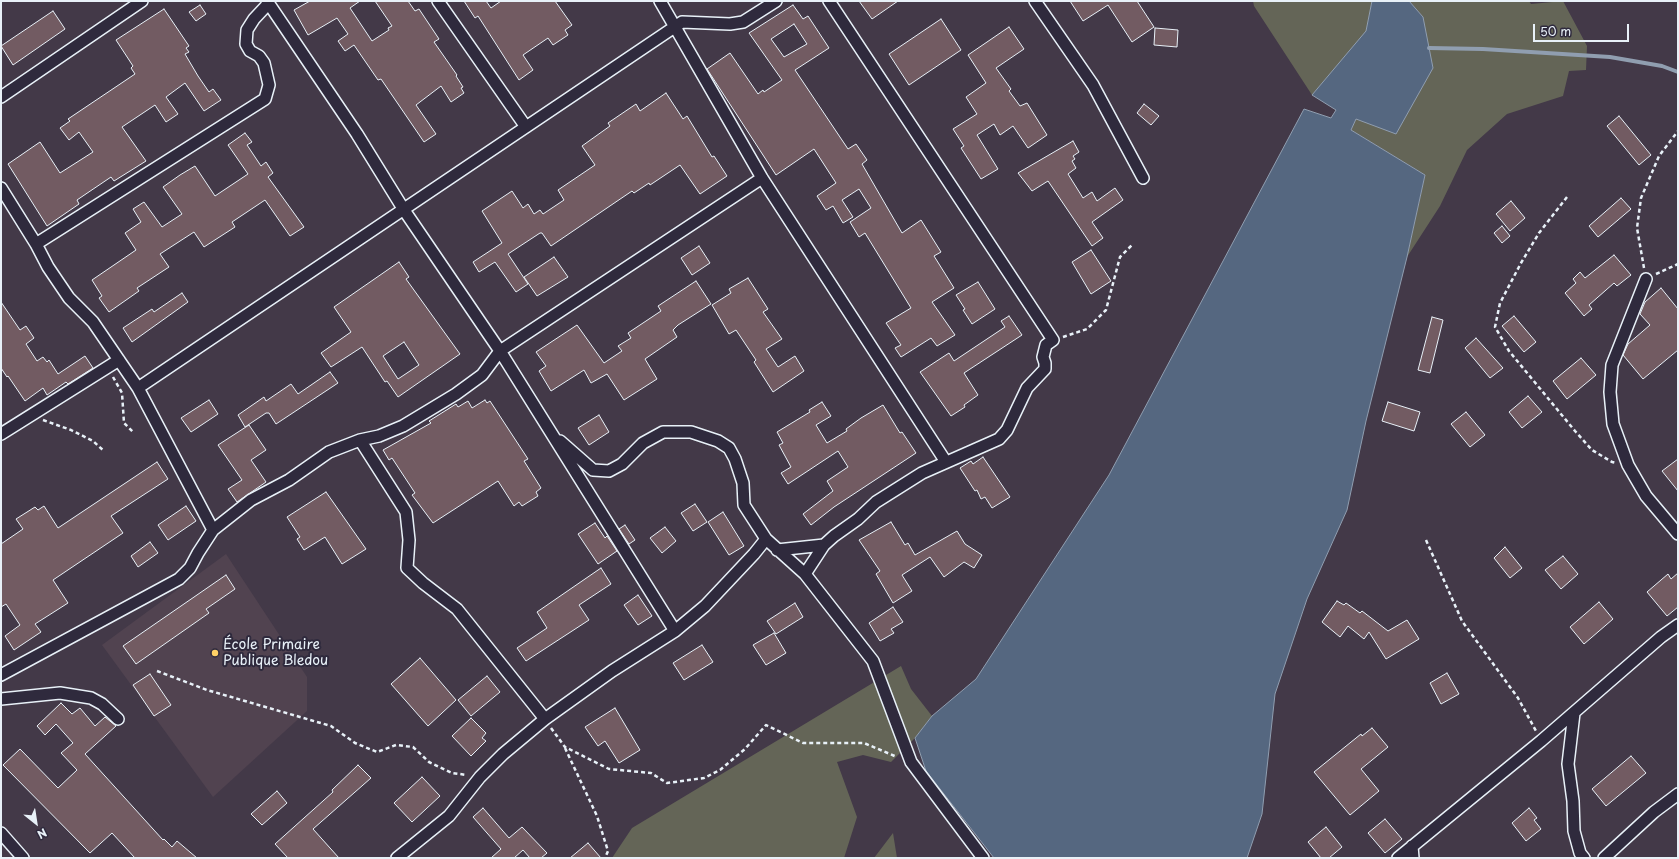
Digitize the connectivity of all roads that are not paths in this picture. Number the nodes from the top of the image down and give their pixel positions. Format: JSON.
{"nodes":[{"id":1,"x":142,"y":1,"type":"edge"},
{"id":2,"x":438,"y":1,"type":"edge"},
{"id":3,"x":660,"y":1,"type":"edge"},
{"id":4,"x":776,"y":1,"type":"edge"},
{"id":5,"x":829,"y":1,"type":"edge"},
{"id":6,"x":1035,"y":1,"type":"edge"},
{"id":7,"x":268,"y":2,"type":"edge"},
{"id":8,"x":674,"y":27,"type":"junction"},
{"id":9,"x":1,"y":97,"type":"edge"},
{"id":10,"x":526,"y":126,"type":"junction"},
{"id":11,"x":762,"y":178,"type":"junction"},
{"id":12,"x":1144,"y":178,"type":"dead end"},
{"id":13,"x":1,"y":188,"type":"edge"},
{"id":14,"x":404,"y":210,"type":"junction"},
{"id":15,"x":36,"y":244,"type":"junction"},
{"id":16,"x":1646,"y":280,"type":"road end"},
{"id":17,"x":500,"y":351,"type":"junction"},
{"id":18,"x":119,"y":360,"type":"junction"},
{"id":19,"x":138,"y":388,"type":"junction"},
{"id":20,"x":551,"y":432,"type":"junction"},
{"id":21,"x":1,"y":434,"type":"edge"},
{"id":22,"x":360,"y":440,"type":"junction"},
{"id":23,"x":946,"y":462,"type":"junction"},
{"id":24,"x":213,"y":530,"type":"junction"},
{"id":25,"x":1678,"y":534,"type":"edge"},
{"id":26,"x":766,"y":539,"type":"junction"},
{"id":27,"x":824,"y":545,"type":"junction"},
{"id":28,"x":777,"y":550,"type":"junction"},
{"id":29,"x":806,"y":574,"type":"junction"},
{"id":30,"x":1678,"y":625,"type":"edge"},
{"id":31,"x":675,"y":631,"type":"junction"},
{"id":32,"x":1,"y":675,"type":"edge"},
{"id":33,"x":1,"y":699,"type":"edge"},
{"id":34,"x":1574,"y":713,"type":"junction"},
{"id":35,"x":118,"y":719,"type":"dead end"},
{"id":36,"x":545,"y":719,"type":"junction"},
{"id":37,"x":1678,"y":794,"type":"edge"},
{"id":38,"x":1,"y":833,"type":"edge"},
{"id":39,"x":1412,"y":846,"type":"junction"},
{"id":40,"x":23,"y":858,"type":"edge"},
{"id":41,"x":397,"y":858,"type":"edge"},
{"id":42,"x":983,"y":858,"type":"edge"},
{"id":43,"x":1398,"y":858,"type":"edge"},
{"id":44,"x":1413,"y":858,"type":"edge"},
{"id":45,"x":1584,"y":858,"type":"edge"},
{"id":46,"x":1604,"y":858,"type":"edge"}],
"edges":[{"from":1,"to":9,"type":"street"},
{"from":2,"to":10,"type":"street"},
{"from":3,"to":8,"type":"street"},
{"from":4,"to":8,"type":"street"},
{"from":5,"to":23,"type":"street"},
{"from":6,"to":12,"type":"street"},
{"from":7,"to":14,"type":"street"},
{"from":7,"to":15,"type":"street"},
{"from":8,"to":10,"type":"street"},
{"from":8,"to":11,"type":"street"},
{"from":10,"to":14,"type":"street"},
{"from":11,"to":17,"type":"street"},
{"from":11,"to":23,"type":"street"},
{"from":13,"to":15,"type":"street"},
{"from":14,"to":17,"type":"street"},
{"from":14,"to":19,"type":"street"},
{"from":15,"to":18,"type":"street"},
{"from":16,"to":25,"type":"street"},
{"from":17,"to":20,"type":"street"},
{"from":17,"to":22,"type":"street"},
{"from":18,"to":19,"type":"street"},
{"from":18,"to":21,"type":"street"},
{"from":19,"to":24,"type":"street"},
{"from":20,"to":26,"type":"street"},
{"from":20,"to":31,"type":"street"},
{"from":22,"to":24,"type":"street"},
{"from":22,"to":36,"type":"street"},
{"from":23,"to":27,"type":"street"},
{"from":24,"to":32,"type":"street"},
{"from":26,"to":28,"type":"street"},
{"from":26,"to":31,"type":"street"},
{"from":27,"to":28,"type":"street"},
{"from":27,"to":29,"type":"street"},
{"from":28,"to":29,"type":"street"},
{"from":29,"to":42,"type":"street"},
{"from":30,"to":34,"type":"street"},
{"from":31,"to":36,"type":"street"},
{"from":33,"to":35,"type":"street"},
{"from":34,"to":39,"type":"street"},
{"from":34,"to":45,"type":"street"},
{"from":36,"to":41,"type":"street"},
{"from":37,"to":46,"type":"street"},
{"from":38,"to":40,"type":"street"},
{"from":39,"to":43,"type":"street"},
{"from":39,"to":44,"type":"street"}]}
